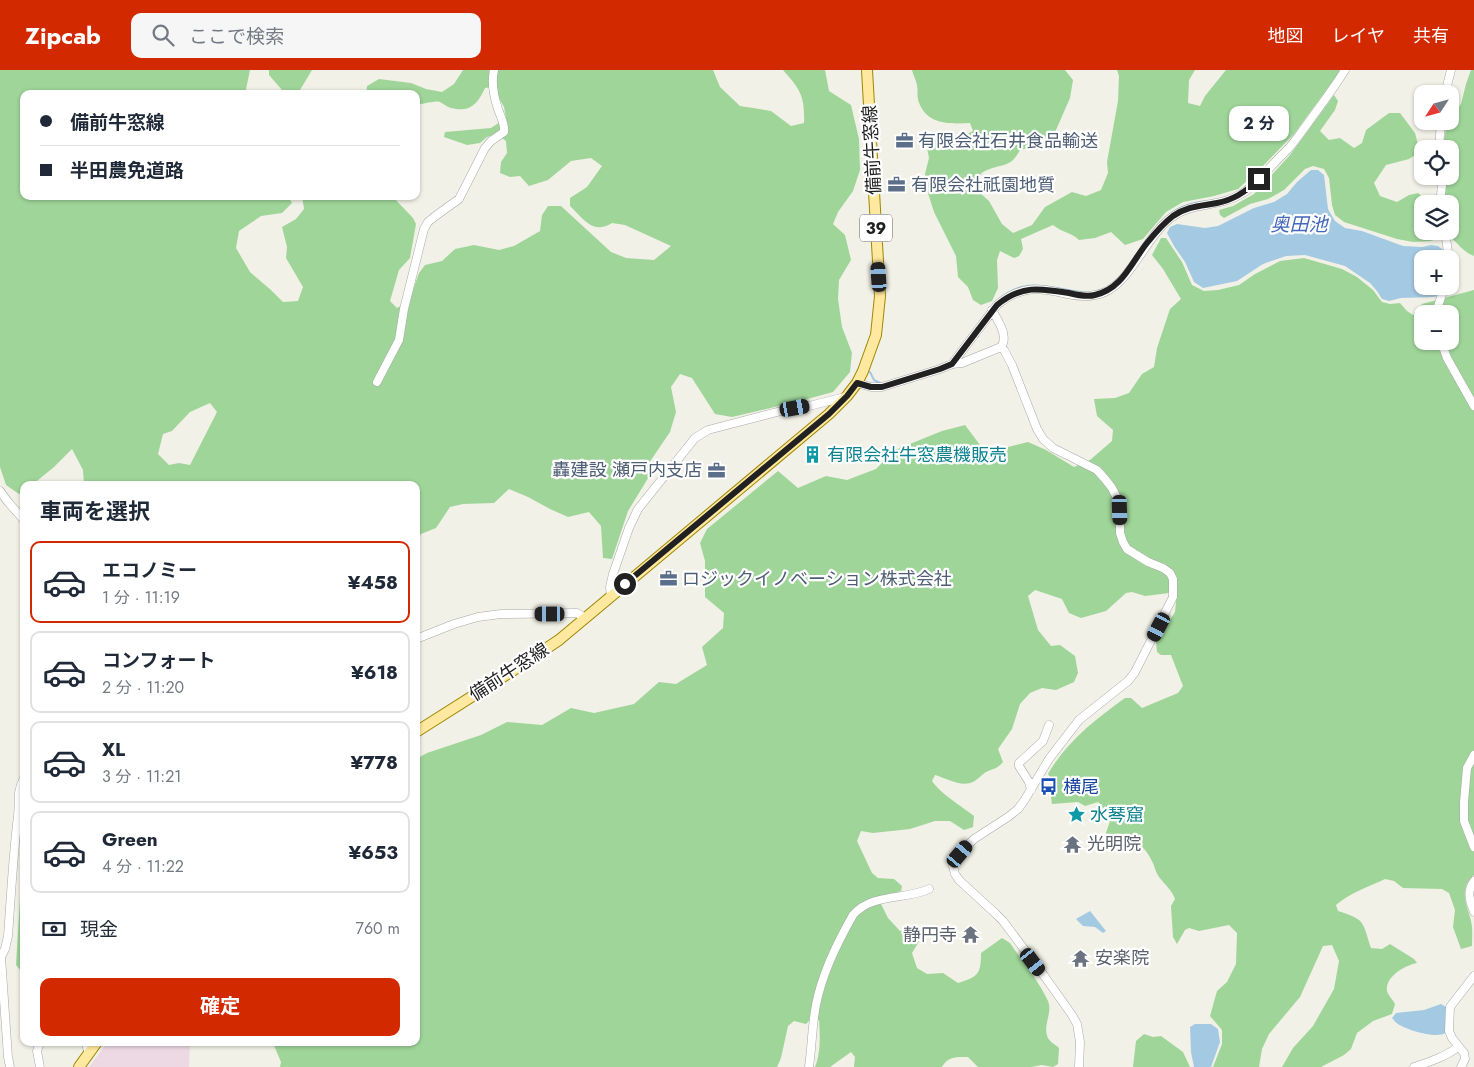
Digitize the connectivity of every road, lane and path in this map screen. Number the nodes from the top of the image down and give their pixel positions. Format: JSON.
{"nodes":[{"id":1,"x":494,"y":70,"type":"edge"},
{"id":2,"x":867,"y":70,"type":"edge"},
{"id":3,"x":1345,"y":70,"type":"edge"},
{"id":4,"x":1451,"y":70,"type":"edge"},
{"id":5,"x":1447,"y":85,"type":"edge"},
{"id":6,"x":992,"y":310,"type":"junction"},
{"id":7,"x":1001,"y":347,"type":"junction"},
{"id":8,"x":1444,"y":350,"type":"edge"},
{"id":9,"x":952,"y":364,"type":"junction"},
{"id":10,"x":377,"y":382,"type":"dead end"},
{"id":11,"x":857,"y":383,"type":"junction"},
{"id":12,"x":847,"y":396,"type":"junction"},
{"id":13,"x":1474,"y":406,"type":"edge"},
{"id":14,"x":0,"y":491,"type":"edge"},
{"id":15,"x":20,"y":515,"type":"edge"},
{"id":16,"x":611,"y":596,"type":"junction"},
{"id":17,"x":585,"y":618,"type":"junction"},
{"id":18,"x":420,"y":637,"type":"edge"},
{"id":19,"x":1049,"y":725,"type":"dead end"},
{"id":20,"x":420,"y":729,"type":"edge"},
{"id":21,"x":1474,"y":754,"type":"edge"},
{"id":22,"x":20,"y":788,"type":"edge"},
{"id":23,"x":1031,"y":790,"type":"junction"},
{"id":24,"x":1474,"y":847,"type":"edge"},
{"id":25,"x":1474,"y":881,"type":"edge"},
{"id":26,"x":929,"y":888,"type":"dead end"},
{"id":27,"x":1474,"y":912,"type":"edge"},
{"id":28,"x":1,"y":957,"type":"edge"},
{"id":29,"x":1474,"y":976,"type":"edge"},
{"id":30,"x":39,"y":1046,"type":"edge"},
{"id":31,"x":87,"y":1046,"type":"edge"},
{"id":32,"x":94,"y":1046,"type":"edge"},
{"id":33,"x":1458,"y":1047,"type":"junction"},
{"id":34,"x":90,"y":1052,"type":"junction"},
{"id":35,"x":10,"y":1067,"type":"edge"},
{"id":36,"x":40,"y":1067,"type":"edge"},
{"id":37,"x":79,"y":1067,"type":"edge"},
{"id":38,"x":809,"y":1067,"type":"edge"},
{"id":39,"x":1079,"y":1067,"type":"edge"},
{"id":40,"x":1414,"y":1067,"type":"edge"},
{"id":41,"x":1461,"y":1067,"type":"edge"}],
"edges":[{"from":1,"to":10,"type":"street"},
{"from":2,"to":11,"type":"main road","name":"備前牛窓線","number":"39"},
{"from":3,"to":6,"type":"street"},
{"from":4,"to":5,"type":"street"},
{"from":6,"to":7,"type":"street"},
{"from":6,"to":9,"type":"street"},
{"from":7,"to":9,"type":"street"},
{"from":7,"to":23,"type":"street"},
{"from":8,"to":13,"type":"street"},
{"from":9,"to":11,"type":"street"},
{"from":11,"to":12,"type":"main road","name":"備前牛窓線","number":"39"},
{"from":12,"to":16,"type":"main road","name":"備前牛窓線","number":"39"},
{"from":12,"to":16,"type":"street"},
{"from":14,"to":15,"type":"street"},
{"from":16,"to":17,"type":"main road","name":"備前牛窓線","number":"39"},
{"from":17,"to":18,"type":"street"},
{"from":17,"to":20,"type":"main road","name":"備前牛窓線","number":"39"},
{"from":19,"to":23,"type":"street"},
{"from":21,"to":24,"type":"street"},
{"from":22,"to":28,"type":"street"},
{"from":23,"to":39,"type":"street"},
{"from":25,"to":27,"type":"street"},
{"from":26,"to":38,"type":"street"},
{"from":28,"to":35,"type":"street"},
{"from":29,"to":33,"type":"street"},
{"from":30,"to":36,"type":"street"},
{"from":31,"to":34,"type":"street"},
{"from":32,"to":34,"type":"main road"},
{"from":33,"to":40,"type":"street"},
{"from":33,"to":41,"type":"street"},
{"from":34,"to":37,"type":"main road"}]}
